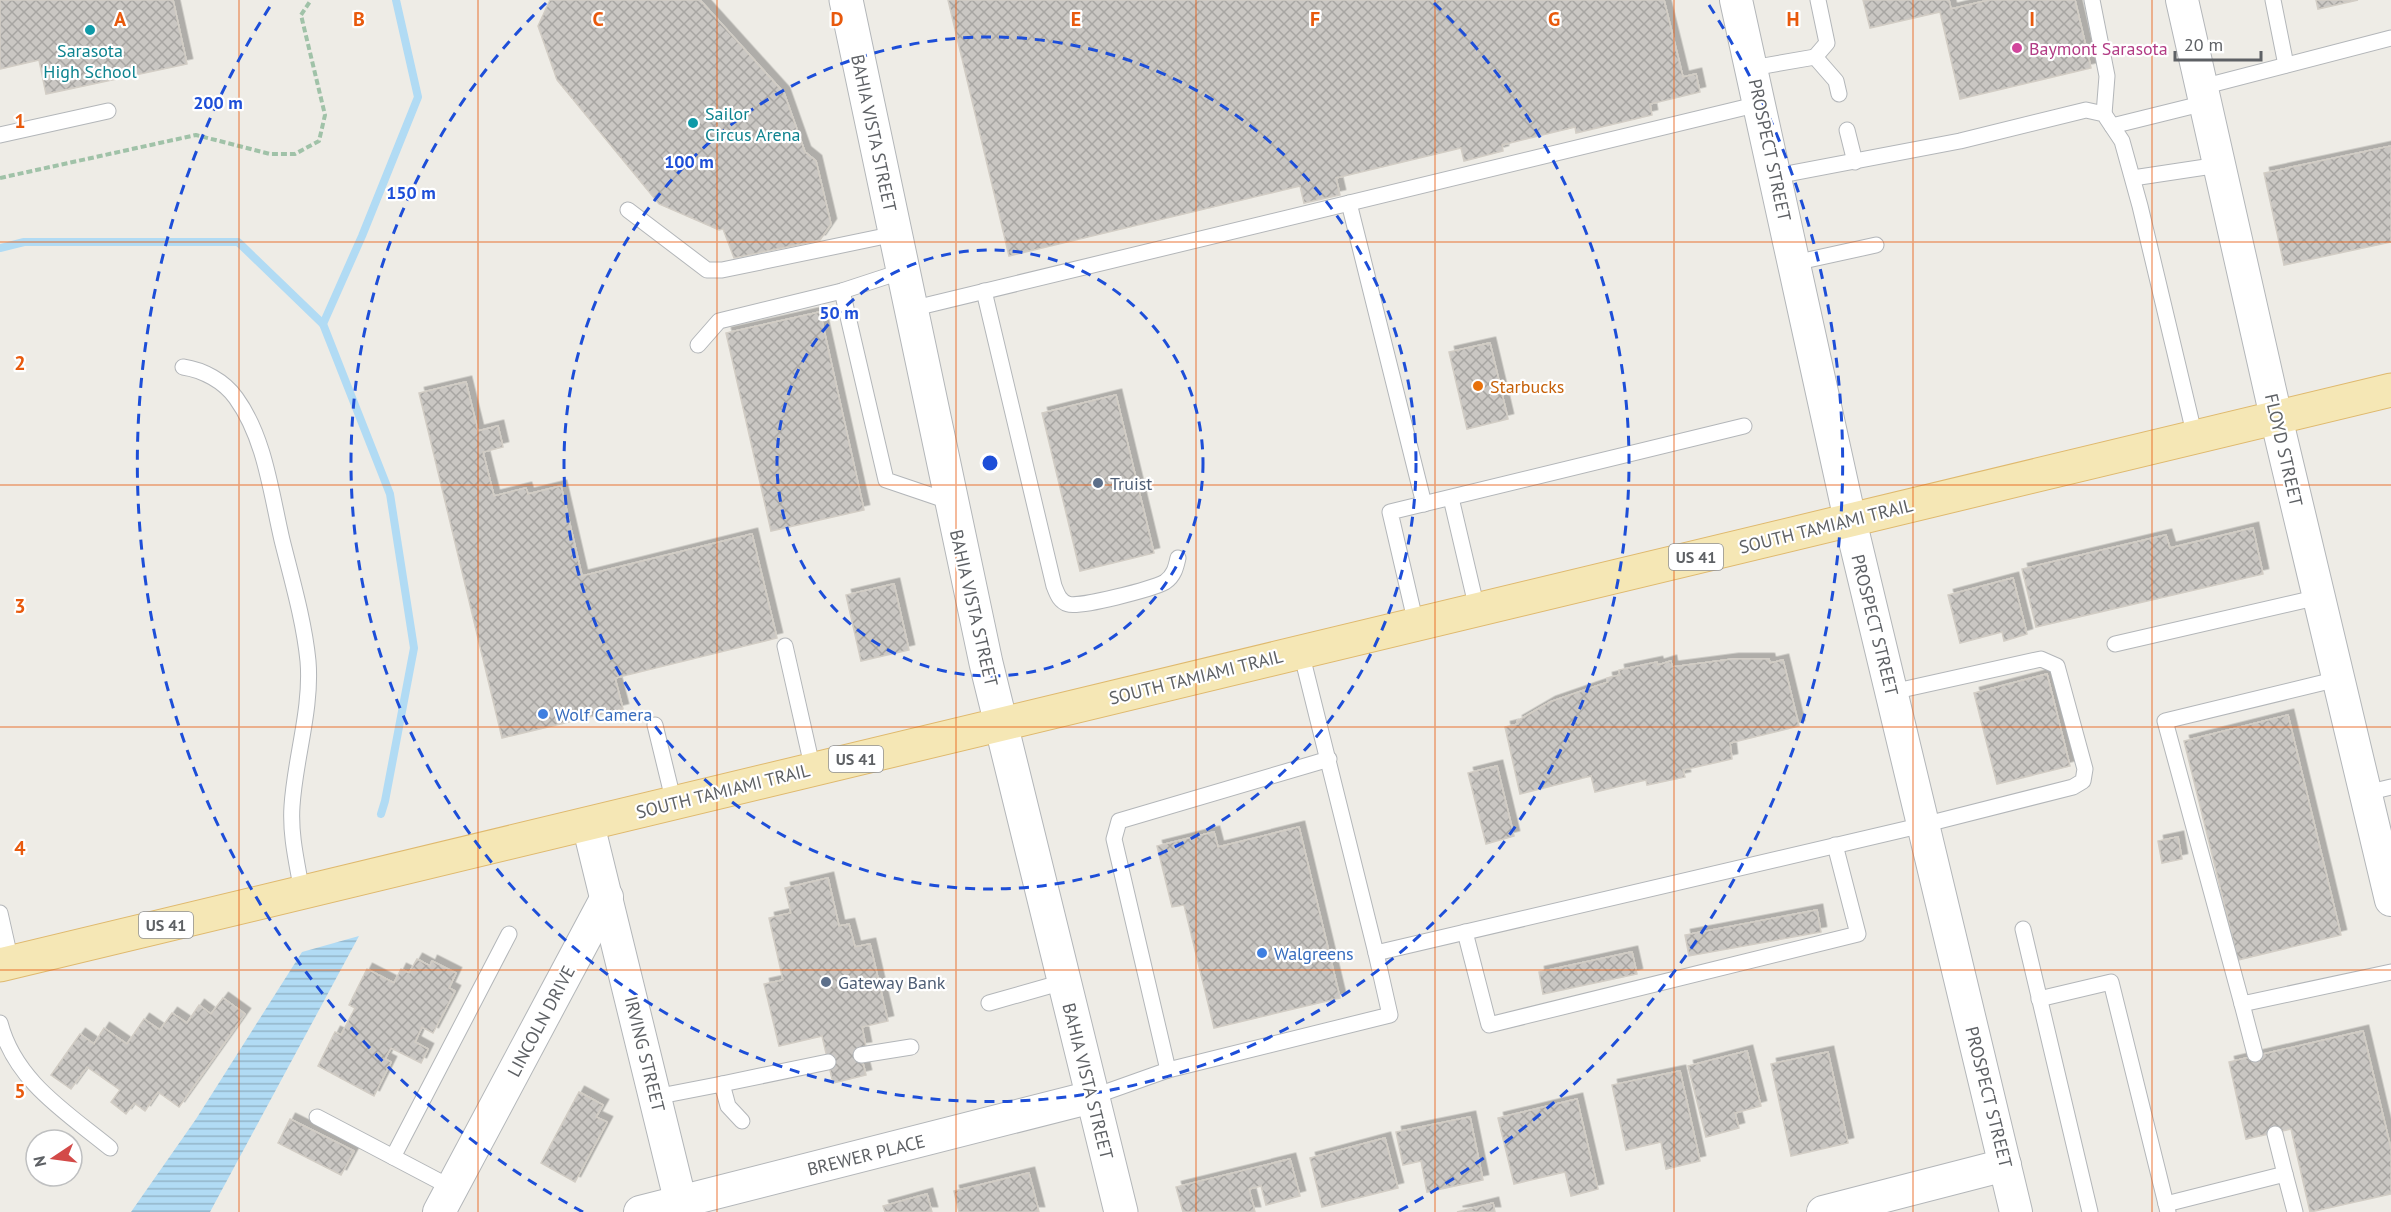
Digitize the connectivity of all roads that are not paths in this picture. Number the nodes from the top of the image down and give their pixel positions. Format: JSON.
{"nodes":[{"id":1,"x":846,"y":0,"type":"edge"},
{"id":2,"x":1736,"y":0,"type":"edge"},
{"id":3,"x":1818,"y":0,"type":"edge"},
{"id":4,"x":2092,"y":0,"type":"edge"},
{"id":5,"x":2182,"y":0,"type":"edge"},
{"id":6,"x":2272,"y":0,"type":"edge"},
{"id":7,"x":2391,"y":38,"type":"edge"},
{"id":8,"x":1815,"y":57,"type":"junction"},
{"id":9,"x":2286,"y":65,"type":"junction"},
{"id":10,"x":1752,"y":68,"type":"junction"},
{"id":11,"x":1839,"y":94,"type":"dead end"},
{"id":12,"x":2204,"y":95,"type":"junction"},
{"id":13,"x":1759,"y":104,"type":"junction"},
{"id":14,"x":108,"y":111,"type":"dead end"},
{"id":15,"x":2108,"y":120,"type":"junction"},
{"id":16,"x":1847,"y":130,"type":"dead end"},
{"id":17,"x":0,"y":135,"type":"edge"},
{"id":18,"x":1855,"y":162,"type":"junction"},
{"id":19,"x":2219,"y":165,"type":"junction"},
{"id":20,"x":1776,"y":176,"type":"junction"},
{"id":21,"x":2133,"y":178,"type":"junction"},
{"id":22,"x":1349,"y":203,"type":"junction"},
{"id":23,"x":628,"y":210,"type":"dead end"},
{"id":24,"x":895,"y":234,"type":"junction"},
{"id":25,"x":1876,"y":244,"type":"dead end"},
{"id":26,"x":1794,"y":263,"type":"junction"},
{"id":27,"x":903,"y":271,"type":"junction"},
{"id":28,"x":842,"y":291,"type":"junction"},
{"id":29,"x":984,"y":291,"type":"junction"},
{"id":30,"x":911,"y":309,"type":"junction"},
{"id":31,"x":698,"y":345,"type":"dead end"},
{"id":32,"x":183,"y":367,"type":"dead end"},
{"id":33,"x":2391,"y":390,"type":"edge"},
{"id":34,"x":2276,"y":417,"type":"junction"},
{"id":35,"x":1744,"y":426,"type":"dead end"},
{"id":36,"x":2195,"y":436,"type":"junction"},
{"id":37,"x":1451,"y":498,"type":"junction"},
{"id":38,"x":951,"y":502,"type":"junction"},
{"id":39,"x":1424,"y":504,"type":"junction"},
{"id":40,"x":1850,"y":520,"type":"junction"},
{"id":41,"x":1178,"y":558,"type":"dead end"},
{"id":42,"x":2319,"y":597,"type":"junction"},
{"id":43,"x":1478,"y":609,"type":"junction"},
{"id":44,"x":1416,"y":624,"type":"junction"},
{"id":45,"x":2115,"y":644,"type":"dead end"},
{"id":46,"x":785,"y":646,"type":"dead end"},
{"id":47,"x":1301,"y":652,"type":"junction"},
{"id":48,"x":2338,"y":679,"type":"junction"},
{"id":49,"x":1892,"y":692,"type":"junction"},
{"id":50,"x":1000,"y":724,"type":"junction"},
{"id":51,"x":656,"y":725,"type":"dead end"},
{"id":52,"x":1329,"y":759,"type":"junction"},
{"id":53,"x":813,"y":770,"type":"junction"},
{"id":54,"x":2378,"y":790,"type":"edge"},
{"id":55,"x":674,"y":803,"type":"junction"},
{"id":56,"x":588,"y":824,"type":"junction"},
{"id":57,"x":1923,"y":825,"type":"junction"},
{"id":58,"x":1835,"y":845,"type":"junction"},
{"id":59,"x":317,"y":888,"type":"junction"},
{"id":60,"x":607,"y":897,"type":"junction"},
{"id":61,"x":2391,"y":900,"type":"edge"},
{"id":62,"x":0,"y":913,"type":"edge"},
{"id":63,"x":2023,"y":929,"type":"dead end"},
{"id":64,"x":1465,"y":932,"type":"junction"},
{"id":65,"x":508,"y":934,"type":"dead end"},
{"id":66,"x":1377,"y":952,"type":"junction"},
{"id":67,"x":6,"y":964,"type":"edge"},
{"id":68,"x":2391,"y":972,"type":"edge"},
{"id":69,"x":1063,"y":982,"type":"junction"},
{"id":70,"x":2039,"y":999,"type":"junction"},
{"id":71,"x":989,"y":1002,"type":"dead end"},
{"id":72,"x":2242,"y":1004,"type":"junction"},
{"id":73,"x":0,"y":1023,"type":"edge"},
{"id":74,"x":910,"y":1047,"type":"dead end"},
{"id":75,"x":2255,"y":1054,"type":"dead end"},
{"id":76,"x":861,"y":1055,"type":"dead end"},
{"id":77,"x":828,"y":1062,"type":"dead end"},
{"id":78,"x":1168,"y":1070,"type":"junction"},
{"id":79,"x":722,"y":1084,"type":"junction"},
{"id":80,"x":655,"y":1097,"type":"junction"},
{"id":81,"x":1092,"y":1097,"type":"junction"},
{"id":82,"x":317,"y":1117,"type":"dead end"},
{"id":83,"x":742,"y":1121,"type":"dead end"},
{"id":84,"x":2275,"y":1134,"type":"dead end"},
{"id":85,"x":110,"y":1148,"type":"dead end"},
{"id":86,"x":393,"y":1157,"type":"junction"},
{"id":87,"x":2005,"y":1165,"type":"junction"},
{"id":88,"x":2286,"y":1174,"type":"junction"},
{"id":89,"x":446,"y":1200,"type":"edge"},
{"id":90,"x":682,"y":1207,"type":"edge"},
{"id":91,"x":2167,"y":1208,"type":"edge"},
{"id":92,"x":640,"y":1212,"type":"edge"},
{"id":93,"x":1121,"y":1212,"type":"edge"},
{"id":94,"x":1823,"y":1212,"type":"edge"},
{"id":95,"x":2016,"y":1212,"type":"edge"},
{"id":96,"x":2090,"y":1212,"type":"edge"},
{"id":97,"x":2295,"y":1212,"type":"edge"}],
"edges":[{"from":1,"to":24,"type":"street","name":"BAHIA VISTA STREET"},
{"from":2,"to":10,"type":"street","name":"PROSPECT STREET"},
{"from":3,"to":8,"type":"lane"},
{"from":4,"to":15,"type":"lane"},
{"from":5,"to":12,"type":"street","name":"FLOYD STREET"},
{"from":6,"to":9,"type":"lane"},
{"from":7,"to":9,"type":"lane"},
{"from":8,"to":10,"type":"lane"},
{"from":8,"to":11,"type":"lane"},
{"from":9,"to":12,"type":"lane"},
{"from":10,"to":13,"type":"street","name":"PROSPECT STREET"},
{"from":12,"to":15,"type":"lane"},
{"from":12,"to":19,"type":"street","name":"FLOYD STREET"},
{"from":13,"to":20,"type":"street","name":"PROSPECT STREET"},
{"from":13,"to":22,"type":"lane"},
{"from":14,"to":17,"type":"lane"},
{"from":15,"to":18,"type":"lane"},
{"from":15,"to":21,"type":"lane"},
{"from":16,"to":18,"type":"lane"},
{"from":18,"to":20,"type":"lane"},
{"from":19,"to":21,"type":"lane"},
{"from":19,"to":34,"type":"street","name":"FLOYD STREET"},
{"from":20,"to":26,"type":"street","name":"PROSPECT STREET"},
{"from":21,"to":36,"type":"lane"},
{"from":22,"to":29,"type":"lane"},
{"from":22,"to":39,"type":"lane"},
{"from":23,"to":24,"type":"lane"},
{"from":24,"to":27,"type":"street","name":"BAHIA VISTA STREET"},
{"from":25,"to":26,"type":"lane"},
{"from":26,"to":40,"type":"street","name":"PROSPECT STREET"},
{"from":27,"to":28,"type":"lane"},
{"from":27,"to":30,"type":"street","name":"BAHIA VISTA STREET"},
{"from":28,"to":31,"type":"lane"},
{"from":28,"to":38,"type":"lane"},
{"from":29,"to":30,"type":"lane"},
{"from":29,"to":41,"type":"lane"},
{"from":30,"to":38,"type":"street","name":"BAHIA VISTA STREET"},
{"from":32,"to":59,"type":"lane"},
{"from":33,"to":34,"type":"main road","name":"SOUTH TAMIAMI TRAIL","number":"US 41"},
{"from":34,"to":36,"type":"main road","name":"SOUTH TAMIAMI TRAIL","number":"US 41"},
{"from":34,"to":42,"type":"street","name":"FLOYD STREET"},
{"from":35,"to":37,"type":"lane"},
{"from":36,"to":40,"type":"main road","name":"SOUTH TAMIAMI TRAIL","number":"US 41"},
{"from":37,"to":39,"type":"lane"},
{"from":37,"to":43,"type":"lane"},
{"from":38,"to":50,"type":"street","name":"BAHIA VISTA STREET"},
{"from":39,"to":44,"type":"lane"},
{"from":40,"to":43,"type":"main road","name":"SOUTH TAMIAMI TRAIL","number":"US 41"},
{"from":40,"to":49,"type":"street","name":"PROSPECT STREET"},
{"from":42,"to":45,"type":"lane"},
{"from":42,"to":48,"type":"street","name":"FLOYD STREET"},
{"from":43,"to":44,"type":"main road","name":"SOUTH TAMIAMI TRAIL","number":"US 41"},
{"from":44,"to":47,"type":"main road","name":"SOUTH TAMIAMI TRAIL","number":"US 41"},
{"from":46,"to":53,"type":"lane"},
{"from":47,"to":50,"type":"main road","name":"SOUTH TAMIAMI TRAIL","number":"US 41"},
{"from":47,"to":52,"type":"lane"},
{"from":48,"to":54,"type":"street","name":"FLOYD STREET"},
{"from":48,"to":72,"type":"lane"},
{"from":49,"to":57,"type":"street","name":"PROSPECT STREET"},
{"from":49,"to":57,"type":"lane"},
{"from":50,"to":53,"type":"main road","name":"SOUTH TAMIAMI TRAIL","number":"US 41"},
{"from":50,"to":69,"type":"street","name":"BAHIA VISTA STREET"},
{"from":51,"to":55,"type":"lane"},
{"from":52,"to":66,"type":"lane"},
{"from":52,"to":78,"type":"lane"},
{"from":53,"to":55,"type":"main road","name":"SOUTH TAMIAMI TRAIL","number":"US 41"},
{"from":54,"to":61,"type":"street","name":"FLOYD STREET"},
{"from":55,"to":56,"type":"main road","name":"SOUTH TAMIAMI TRAIL","number":"US 41"},
{"from":56,"to":59,"type":"main road","name":"SOUTH TAMIAMI TRAIL","number":"US 41"},
{"from":56,"to":60,"type":"street"},
{"from":57,"to":58,"type":"lane"},
{"from":57,"to":87,"type":"street","name":"PROSPECT STREET"},
{"from":58,"to":64,"type":"lane"},
{"from":58,"to":64,"type":"lane"},
{"from":59,"to":67,"type":"main road","name":"SOUTH TAMIAMI TRAIL","number":"US 41"},
{"from":60,"to":80,"type":"street","name":"IRVING STREET"},
{"from":60,"to":89,"type":"street","name":"LINCOLN DRIVE"},
{"from":62,"to":67,"type":"lane"},
{"from":63,"to":70,"type":"lane"},
{"from":64,"to":66,"type":"lane"},
{"from":65,"to":86,"type":"lane"},
{"from":66,"to":78,"type":"lane"},
{"from":68,"to":72,"type":"lane"},
{"from":69,"to":71,"type":"lane"},
{"from":69,"to":81,"type":"street","name":"BAHIA VISTA STREET"},
{"from":70,"to":91,"type":"lane"},
{"from":70,"to":96,"type":"lane"},
{"from":72,"to":75,"type":"lane"},
{"from":73,"to":85,"type":"lane"},
{"from":74,"to":76,"type":"lane"},
{"from":77,"to":79,"type":"lane"},
{"from":78,"to":81,"type":"lane"},
{"from":79,"to":80,"type":"lane"},
{"from":79,"to":83,"type":"lane"},
{"from":80,"to":90,"type":"street","name":"IRVING STREET"},
{"from":81,"to":90,"type":"street","name":"BREWER PLACE"},
{"from":81,"to":93,"type":"street","name":"BAHIA VISTA STREET"},
{"from":82,"to":86,"type":"lane"},
{"from":84,"to":88,"type":"lane"},
{"from":86,"to":89,"type":"lane"},
{"from":87,"to":94,"type":"street"},
{"from":87,"to":95,"type":"street","name":"PROSPECT STREET"},
{"from":88,"to":91,"type":"lane"},
{"from":88,"to":97,"type":"lane"},
{"from":90,"to":92,"type":"street","name":"BREWER PLACE"}]}
